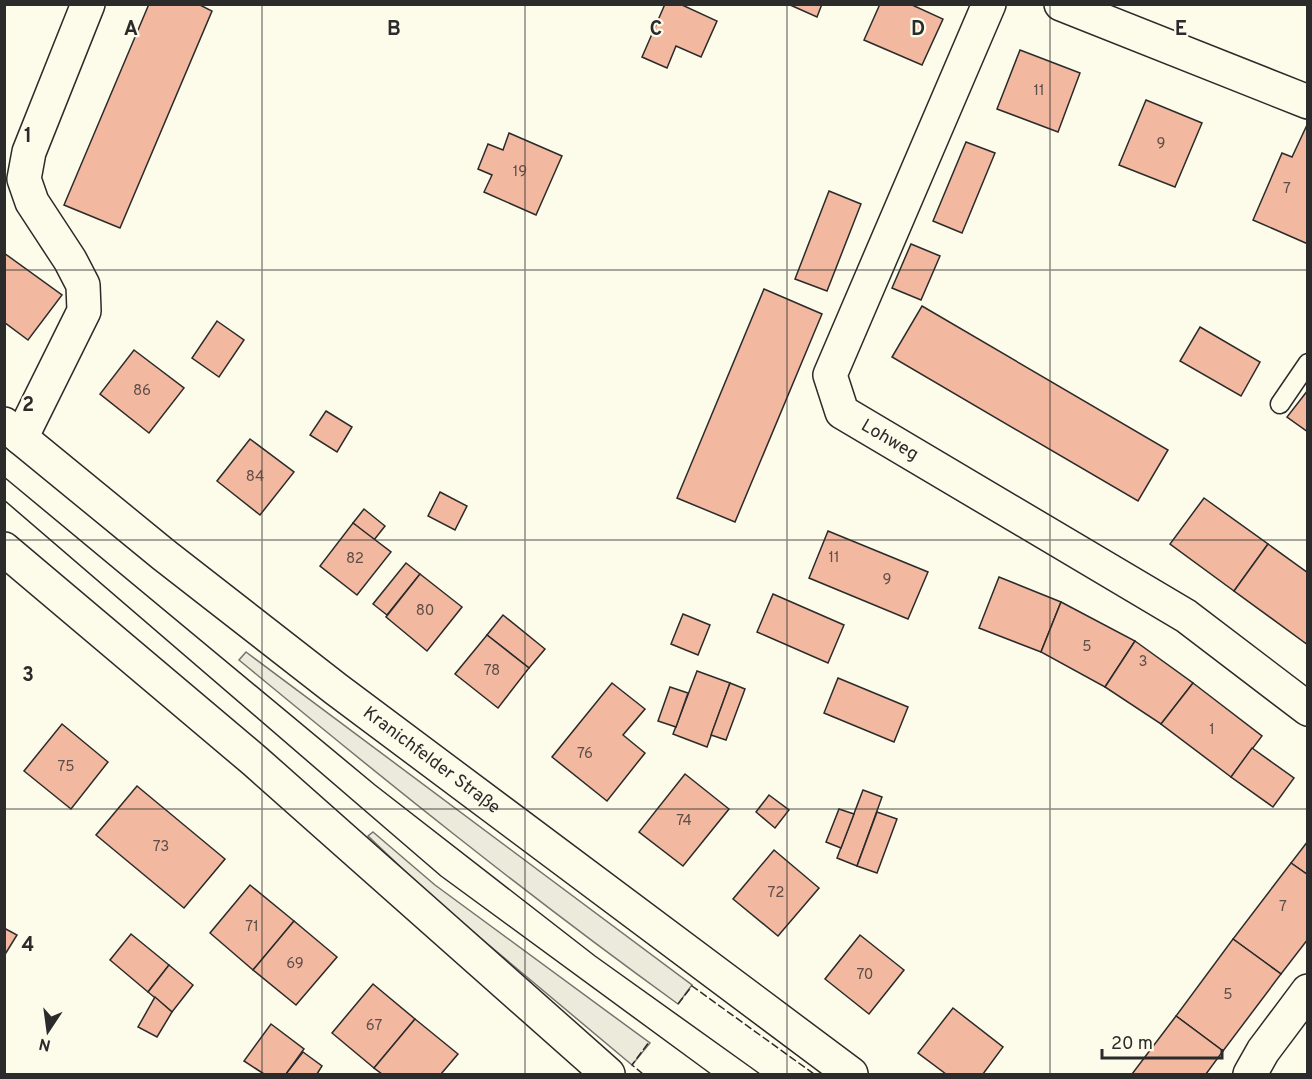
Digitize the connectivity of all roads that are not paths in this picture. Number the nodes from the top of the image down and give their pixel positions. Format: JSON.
{"nodes":[{"id":1,"x":88,"y":4,"type":"edge"},
{"id":2,"x":989,"y":4,"type":"edge"},
{"id":3,"x":1061,"y":4,"type":"edge"},
{"id":4,"x":1308,"y":102,"type":"edge"},
{"id":5,"x":1308,"y":363,"type":"edge"},
{"id":6,"x":1280,"y":404,"type":"dead end"},
{"id":7,"x":13,"y":431,"type":"edge"},
{"id":8,"x":4,"y":549,"type":"edge"},
{"id":9,"x":1308,"y":709,"type":"edge"},
{"id":10,"x":1308,"y":991,"type":"edge"},
{"id":11,"x":608,"y":1074,"type":"edge"},
{"id":12,"x":851,"y":1074,"type":"edge"},
{"id":13,"x":1250,"y":1074,"type":"edge"}],
"edges":[{"from":1,"to":7,"type":"main road","name":"Kranichfelder Straße"},
{"from":2,"to":9,"type":"main road","name":"Lohweg"},
{"from":3,"to":4,"type":"main road"},
{"from":5,"to":6,"type":"lane"},
{"from":7,"to":12,"type":"main road","name":"Kranichfelder Straße"},
{"from":8,"to":11,"type":"main road"},
{"from":10,"to":13,"type":"main road"}]}
